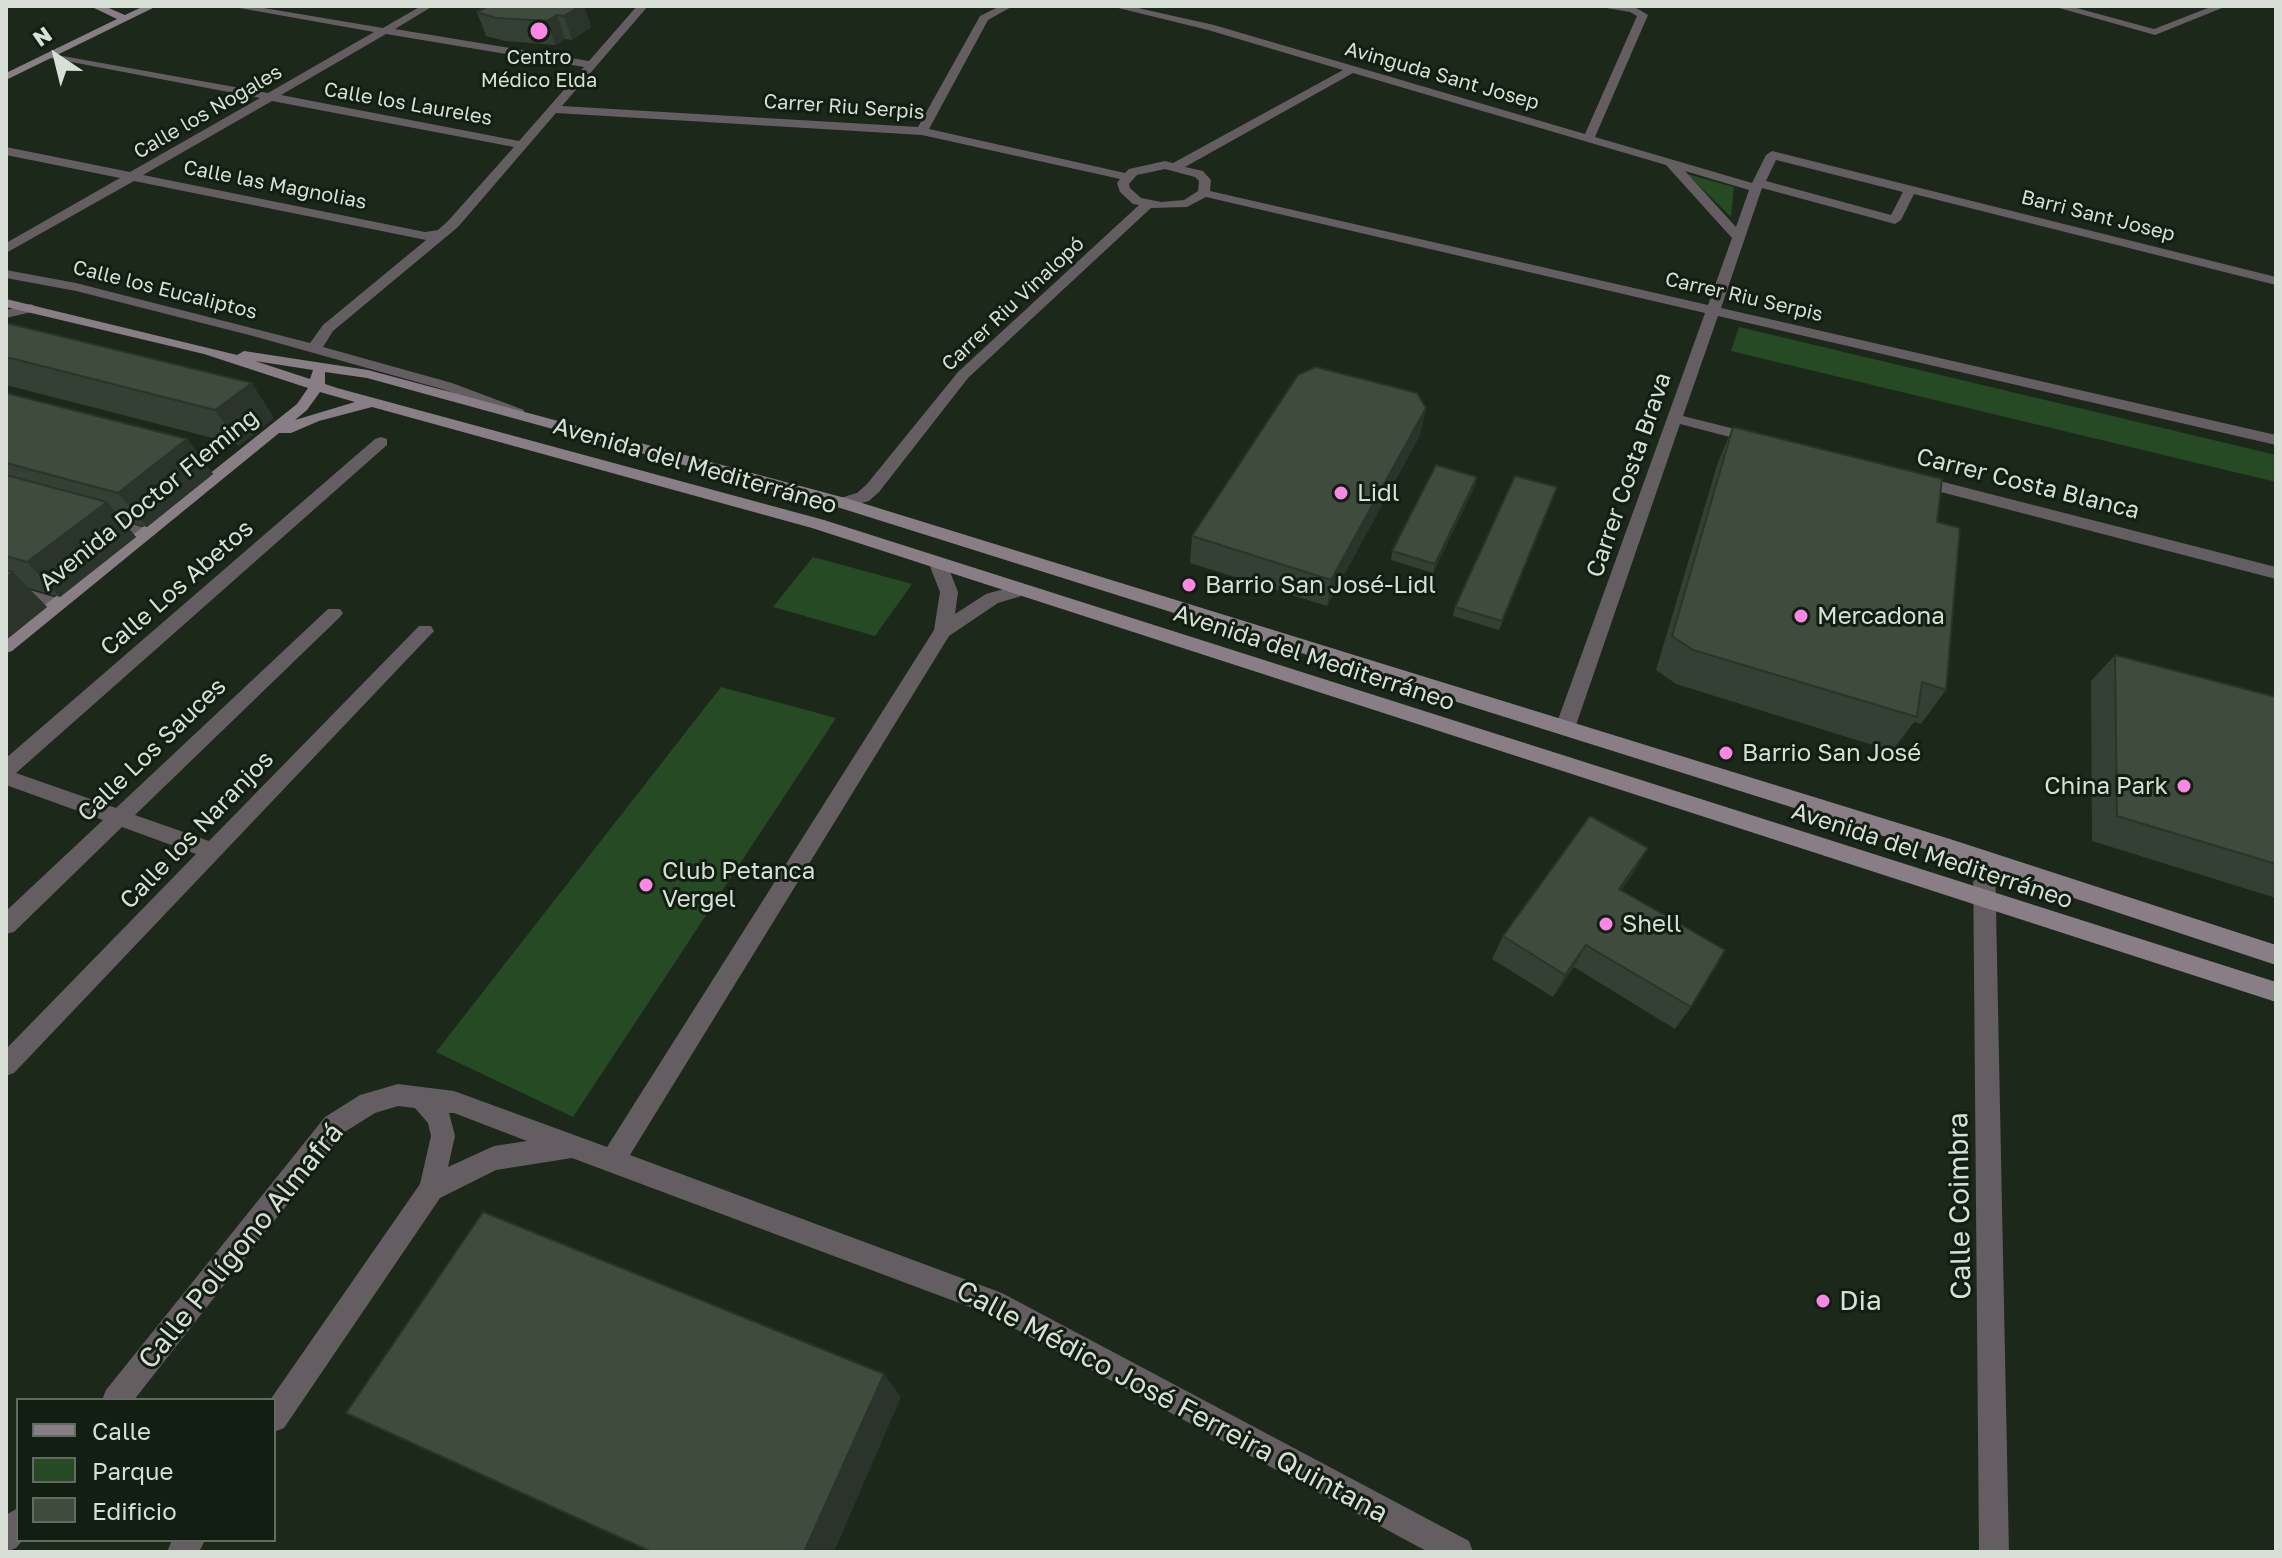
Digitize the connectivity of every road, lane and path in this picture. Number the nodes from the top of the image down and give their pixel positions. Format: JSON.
{"nodes":[{"id":1,"x":95,"y":6,"type":"edge"},
{"id":2,"x":152,"y":6,"type":"edge"},
{"id":3,"x":233,"y":6,"type":"edge"},
{"id":4,"x":428,"y":6,"type":"edge"},
{"id":5,"x":643,"y":6,"type":"edge"},
{"id":6,"x":1008,"y":6,"type":"edge"},
{"id":7,"x":1115,"y":6,"type":"edge"},
{"id":8,"x":1599,"y":6,"type":"edge"},
{"id":9,"x":2057,"y":6,"type":"edge"},
{"id":10,"x":2222,"y":6,"type":"edge"},
{"id":11,"x":1635,"y":8,"type":"edge"},
{"id":12,"x":126,"y":19,"type":"junction"},
{"id":13,"x":384,"y":31,"type":"junction"},
{"id":14,"x":50,"y":55,"type":"junction"},
{"id":15,"x":591,"y":65,"type":"junction"},
{"id":16,"x":1352,"y":69,"type":"junction"},
{"id":17,"x":8,"y":74,"type":"edge"},
{"id":18,"x":270,"y":97,"type":"junction"},
{"id":19,"x":554,"y":109,"type":"junction"},
{"id":20,"x":922,"y":131,"type":"junction"},
{"id":21,"x":1589,"y":138,"type":"junction"},
{"id":22,"x":523,"y":145,"type":"junction"},
{"id":23,"x":6,"y":151,"type":"edge"},
{"id":24,"x":1669,"y":161,"type":"junction"},
{"id":25,"x":1177,"y":166,"type":"junction"},
{"id":26,"x":131,"y":177,"type":"junction"},
{"id":27,"x":1126,"y":177,"type":"junction"},
{"id":28,"x":1757,"y":186,"type":"junction"},
{"id":29,"x":1910,"y":190,"type":"junction"},
{"id":30,"x":1204,"y":193,"type":"junction"},
{"id":31,"x":1148,"y":204,"type":"junction"},
{"id":32,"x":443,"y":233,"type":"junction"},
{"id":33,"x":1739,"y":238,"type":"junction"},
{"id":34,"x":6,"y":249,"type":"edge"},
{"id":35,"x":6,"y":274,"type":"edge"},
{"id":36,"x":2276,"y":281,"type":"edge"},
{"id":37,"x":6,"y":303,"type":"edge"},
{"id":38,"x":31,"y":308,"type":"junction"},
{"id":39,"x":1713,"y":310,"type":"junction"},
{"id":40,"x":6,"y":314,"type":"edge"},
{"id":41,"x":209,"y":351,"type":"junction"},
{"id":42,"x":314,"y":358,"type":"junction"},
{"id":43,"x":319,"y":393,"type":"junction"},
{"id":44,"x":447,"y":395,"type":"junction"},
{"id":45,"x":376,"y":402,"type":"junction"},
{"id":46,"x":519,"y":413,"type":"junction"},
{"id":47,"x":1674,"y":418,"type":"junction"},
{"id":48,"x":264,"y":440,"type":"junction"},
{"id":49,"x":2276,"y":440,"type":"edge"},
{"id":50,"x":381,"y":442,"type":"dead end"},
{"id":51,"x":1778,"y":445,"type":"edge"},
{"id":52,"x":195,"y":464,"type":"dead end"},
{"id":53,"x":224,"y":472,"type":"junction"},
{"id":54,"x":1896,"y":475,"type":"edge"},
{"id":55,"x":843,"y":503,"type":"junction"},
{"id":56,"x":90,"y":519,"type":"edge"},
{"id":57,"x":147,"y":534,"type":"junction"},
{"id":58,"x":938,"y":564,"type":"junction"},
{"id":59,"x":2276,"y":573,"type":"edge"},
{"id":60,"x":6,"y":589,"type":"edge"},
{"id":61,"x":1022,"y":590,"type":"junction"},
{"id":62,"x":58,"y":604,"type":"junction"},
{"id":63,"x":334,"y":613,"type":"dead end"},
{"id":64,"x":425,"y":631,"type":"dead end"},
{"id":65,"x":943,"y":631,"type":"junction"},
{"id":66,"x":6,"y":646,"type":"edge"},
{"id":67,"x":1565,"y":728,"type":"junction"},
{"id":68,"x":6,"y":770,"type":"edge"},
{"id":69,"x":6,"y":777,"type":"edge"},
{"id":70,"x":118,"y":818,"type":"junction"},
{"id":71,"x":213,"y":851,"type":"junction"},
{"id":72,"x":1984,"y":859,"type":"junction"},
{"id":73,"x":1986,"y":898,"type":"junction"},
{"id":74,"x":6,"y":925,"type":"edge"},
{"id":75,"x":2276,"y":955,"type":"edge"},
{"id":76,"x":2276,"y":992,"type":"edge"},
{"id":77,"x":6,"y":1065,"type":"edge"},
{"id":78,"x":422,"y":1099,"type":"junction"},
{"id":79,"x":575,"y":1146,"type":"junction"},
{"id":80,"x":614,"y":1159,"type":"junction"},
{"id":81,"x":431,"y":1189,"type":"junction"},
{"id":82,"x":118,"y":1398,"type":"edge"},
{"id":83,"x":276,"y":1415,"type":"edge"},
{"id":84,"x":1458,"y":1552,"type":"edge"},
{"id":85,"x":1994,"y":1552,"type":"edge"}],
"edges":[{"from":1,"to":12,"type":"street"},
{"from":2,"to":12,"type":"street"},
{"from":3,"to":13,"type":"street"},
{"from":4,"to":13,"type":"street","name":"Calle los Nogales"},
{"from":5,"to":15,"type":"street"},
{"from":6,"to":20,"type":"street"},
{"from":7,"to":16,"type":"street","name":"Avinguda Sant Josep"},
{"from":8,"to":11,"type":"street"},
{"from":9,"to":10,"type":"street"},
{"from":11,"to":21,"type":"street"},
{"from":12,"to":14,"type":"street"},
{"from":13,"to":15,"type":"street"},
{"from":13,"to":18,"type":"street","name":"Calle los Nogales"},
{"from":14,"to":17,"type":"street"},
{"from":14,"to":18,"type":"street","name":"Calle los Laureles"},
{"from":15,"to":19,"type":"street"},
{"from":16,"to":21,"type":"street","name":"Avinguda Sant Josep"},
{"from":16,"to":25,"type":"street"},
{"from":18,"to":22,"type":"street","name":"Calle los Laureles"},
{"from":18,"to":26,"type":"street","name":"Calle los Nogales"},
{"from":19,"to":20,"type":"street","name":"Carrer Riu Serpis"},
{"from":19,"to":22,"type":"street"},
{"from":20,"to":27,"type":"street","name":"Carrer Riu Serpis"},
{"from":21,"to":24,"type":"street","name":"Avinguda Sant Josep"},
{"from":22,"to":32,"type":"street"},
{"from":23,"to":26,"type":"street","name":"Calle las Magnolias"},
{"from":24,"to":28,"type":"street","name":"Avinguda Sant Josep"},
{"from":24,"to":33,"type":"street"},
{"from":25,"to":27,"type":"street"},
{"from":25,"to":30,"type":"street"},
{"from":26,"to":32,"type":"street","name":"Calle las Magnolias"},
{"from":26,"to":34,"type":"street","name":"Calle los Nogales"},
{"from":27,"to":31,"type":"street"},
{"from":28,"to":29,"type":"street"},
{"from":28,"to":29,"type":"street","name":"Barri Sant Josep"},
{"from":28,"to":33,"type":"street","name":"Carrer Costa Brava"},
{"from":29,"to":36,"type":"street","name":"Barri Sant Josep"},
{"from":30,"to":31,"type":"street"},
{"from":30,"to":39,"type":"street","name":"Carrer Riu Serpis"},
{"from":31,"to":55,"type":"street","name":"Carrer Riu Vinalopó"},
{"from":32,"to":42,"type":"street"},
{"from":33,"to":39,"type":"street","name":"Carrer Costa Brava"},
{"from":35,"to":42,"type":"street","name":"Calle los Eucaliptos"},
{"from":37,"to":38,"type":"street","name":"Avenida del Mediterráneo"},
{"from":38,"to":40,"type":"street"},
{"from":38,"to":41,"type":"street","name":"Avenida del Mediterráneo"},
{"from":39,"to":47,"type":"street","name":"Carrer Costa Brava"},
{"from":39,"to":49,"type":"street","name":"Carrer Riu Serpis"},
{"from":41,"to":42,"type":"street","name":"Avenida del Mediterráneo"},
{"from":41,"to":43,"type":"street","name":"Avenida del Mediterráneo"},
{"from":42,"to":43,"type":"street"},
{"from":42,"to":44,"type":"street","name":"Avenida del Mediterráneo"},
{"from":42,"to":46,"type":"street","name":"Avenida del Mediterráneo"},
{"from":43,"to":44,"type":"street","name":"Avenida del Mediterráneo"},
{"from":43,"to":45,"type":"street","name":"Avenida del Mediterráneo"},
{"from":43,"to":48,"type":"street","name":"Avenida Doctor Fleming"},
{"from":44,"to":46,"type":"street","name":"Avenida del Mediterráneo"},
{"from":45,"to":48,"type":"street"},
{"from":45,"to":58,"type":"street","name":"Avenida del Mediterráneo"},
{"from":46,"to":55,"type":"street","name":"Avenida del Mediterráneo"},
{"from":47,"to":51,"type":"street"},
{"from":47,"to":67,"type":"street","name":"Carrer Costa Brava"},
{"from":48,"to":53,"type":"street","name":"Avenida Doctor Fleming"},
{"from":50,"to":68,"type":"street","name":"Calle Los Abetos"},
{"from":52,"to":53,"type":"street"},
{"from":53,"to":57,"type":"street","name":"Avenida Doctor Fleming"},
{"from":54,"to":59,"type":"street","name":"Carrer Costa Blanca"},
{"from":55,"to":67,"type":"street","name":"Avenida del Mediterráneo"},
{"from":56,"to":57,"type":"street"},
{"from":57,"to":62,"type":"street","name":"Avenida Doctor Fleming"},
{"from":58,"to":61,"type":"street","name":"Avenida del Mediterráneo"},
{"from":58,"to":65,"type":"street"},
{"from":60,"to":62,"type":"street"},
{"from":61,"to":65,"type":"street"},
{"from":61,"to":73,"type":"street","name":"Avenida del Mediterráneo"},
{"from":62,"to":66,"type":"street","name":"Avenida Doctor Fleming"},
{"from":63,"to":70,"type":"street","name":"Calle Los Sauces"},
{"from":64,"to":71,"type":"street","name":"Calle los Naranjos"},
{"from":65,"to":80,"type":"street"},
{"from":67,"to":72,"type":"street","name":"Avenida del Mediterráneo"},
{"from":69,"to":70,"type":"street"},
{"from":70,"to":71,"type":"street"},
{"from":70,"to":74,"type":"street","name":"Calle Los Sauces"},
{"from":71,"to":77,"type":"street","name":"Calle los Naranjos"},
{"from":72,"to":73,"type":"street","name":"Calle Coimbra"},
{"from":72,"to":75,"type":"street","name":"Avenida del Mediterráneo"},
{"from":73,"to":76,"type":"street","name":"Avenida del Mediterráneo"},
{"from":73,"to":85,"type":"street","name":"Calle Coimbra"},
{"from":78,"to":79,"type":"street","name":"Calle Polígono Almafrá"},
{"from":78,"to":81,"type":"street","name":"Calle Polígono Almafrá"},
{"from":78,"to":82,"type":"street","name":"Calle Polígono Almafrá"},
{"from":79,"to":80,"type":"street","name":"Calle Polígono Almafrá"},
{"from":79,"to":81,"type":"street","name":"Calle Polígono Almafrá"},
{"from":80,"to":84,"type":"street","name":"Calle Médico José Ferreira Quintana"},
{"from":81,"to":83,"type":"street","name":"Calle Polígono Almafrá"}]}
